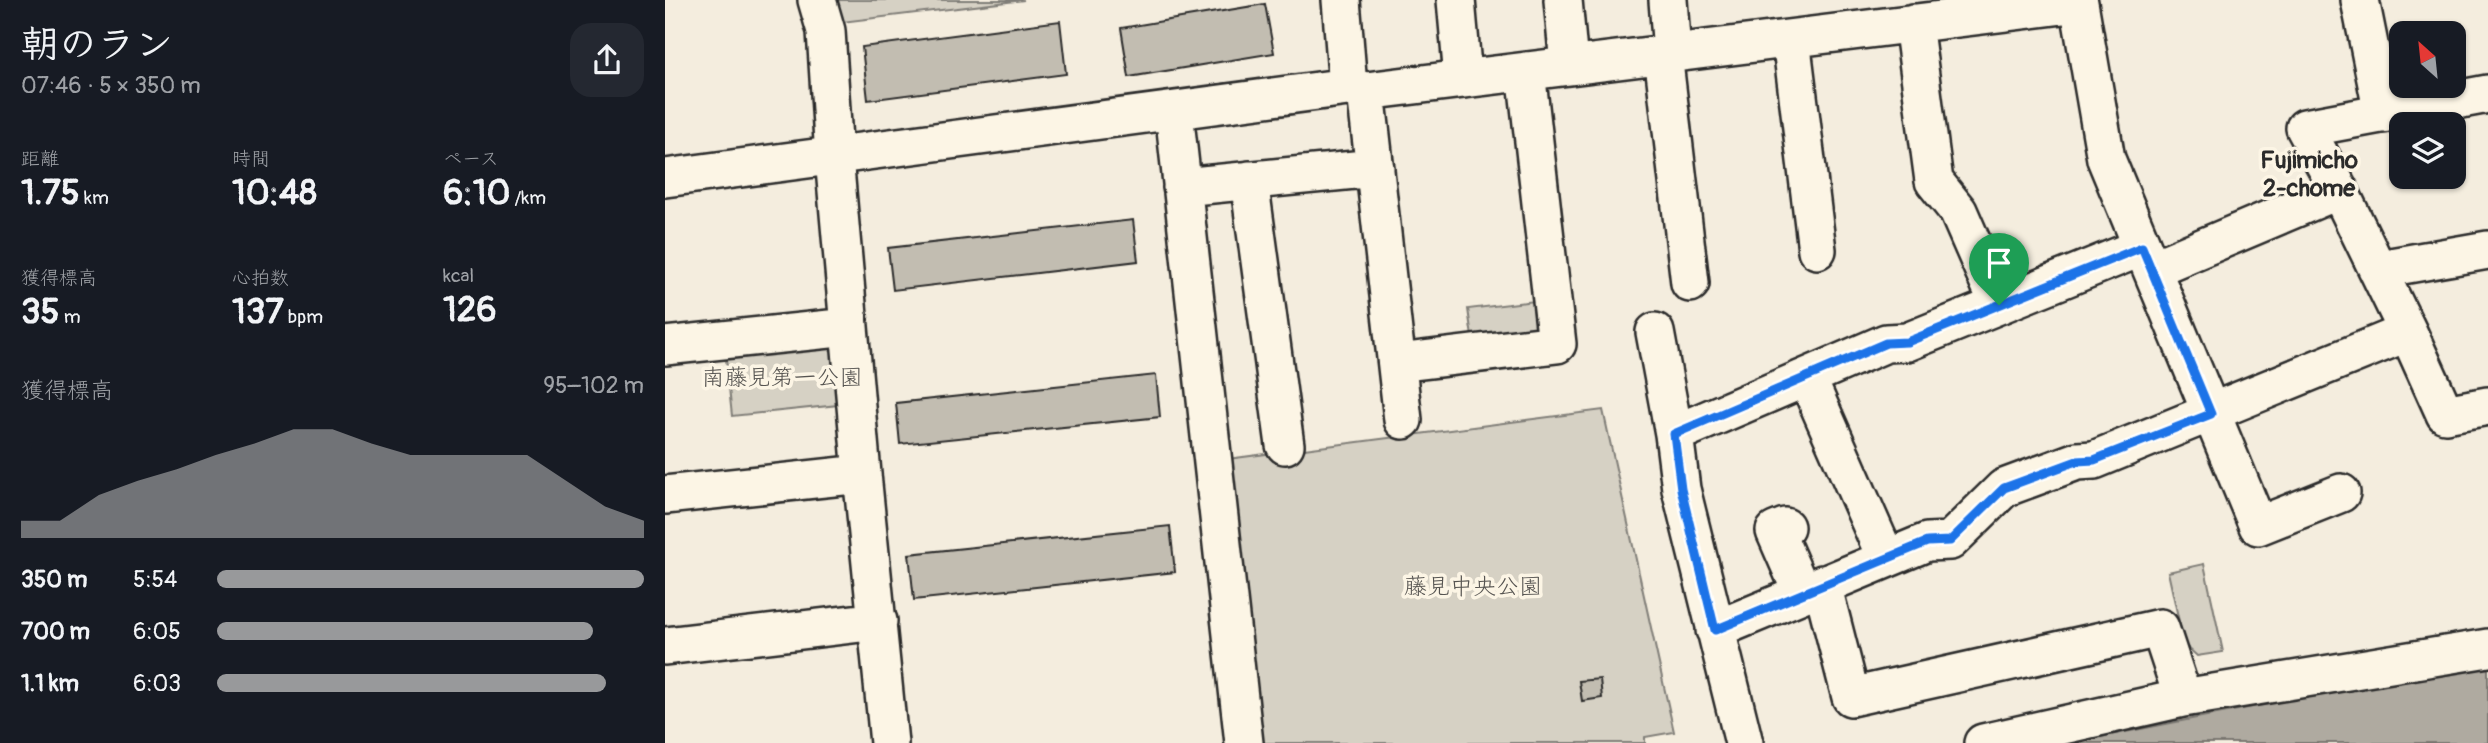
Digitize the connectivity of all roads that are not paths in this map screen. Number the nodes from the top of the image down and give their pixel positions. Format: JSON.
{"nodes":[{"id":1,"x":817,"y":0,"type":"edge"},
{"id":2,"x":1341,"y":0,"type":"edge"},
{"id":3,"x":1456,"y":0,"type":"edge"},
{"id":4,"x":1563,"y":0,"type":"edge"},
{"id":5,"x":1668,"y":0,"type":"edge"},
{"id":6,"x":2360,"y":0,"type":"edge"},
{"id":7,"x":2091,"y":1,"type":"edge"},
{"id":8,"x":1989,"y":6,"type":"edge"},
{"id":9,"x":1913,"y":23,"type":"junction"},
{"id":10,"x":1791,"y":39,"type":"junction"},
{"id":11,"x":1667,"y":53,"type":"junction"},
{"id":12,"x":1569,"y":65,"type":"junction"},
{"id":13,"x":1526,"y":71,"type":"junction"},
{"id":14,"x":1463,"y":78,"type":"junction"},
{"id":15,"x":1357,"y":89,"type":"junction"},
{"id":16,"x":2488,"y":94,"type":"edge"},
{"id":17,"x":1174,"y":111,"type":"junction"},
{"id":18,"x":2383,"y":114,"type":"junction"},
{"id":19,"x":834,"y":157,"type":"junction"},
{"id":20,"x":1375,"y":168,"type":"junction"},
{"id":21,"x":665,"y":178,"type":"edge"},
{"id":22,"x":1249,"y":180,"type":"junction"},
{"id":23,"x":1182,"y":187,"type":"junction"},
{"id":24,"x":2339,"y":190,"type":"junction"},
{"id":25,"x":1817,"y":250,"type":"dead end"},
{"id":26,"x":2488,"y":250,"type":"edge"},
{"id":27,"x":2147,"y":258,"type":"junction"},
{"id":28,"x":2379,"y":269,"type":"junction"},
{"id":29,"x":1690,"y":283,"type":"dead end"},
{"id":30,"x":1999,"y":305,"type":"junction"},
{"id":31,"x":849,"y":327,"type":"junction"},
{"id":32,"x":1655,"y":332,"type":"dead end"},
{"id":33,"x":2408,"y":332,"type":"junction"},
{"id":34,"x":665,"y":346,"type":"edge"},
{"id":35,"x":1397,"y":362,"type":"junction"},
{"id":36,"x":1807,"y":378,"type":"junction"},
{"id":37,"x":2488,"y":406,"type":"edge"},
{"id":38,"x":2211,"y":414,"type":"junction"},
{"id":39,"x":1403,"y":419,"type":"dead end"},
{"id":40,"x":1674,"y":434,"type":"junction"},
{"id":41,"x":1285,"y":445,"type":"dead end"},
{"id":42,"x":862,"y":474,"type":"junction"},
{"id":43,"x":2341,"y":493,"type":"dead end"},
{"id":44,"x":665,"y":495,"type":"edge"},
{"id":45,"x":1785,"y":527,"type":"dead end"},
{"id":46,"x":1886,"y":558,"type":"junction"},
{"id":47,"x":1812,"y":589,"type":"junction"},
{"id":48,"x":879,"y":621,"type":"junction"},
{"id":49,"x":1715,"y":630,"type":"junction"},
{"id":50,"x":665,"y":646,"type":"edge"},
{"id":51,"x":2488,"y":648,"type":"edge"},
{"id":52,"x":2180,"y":686,"type":"junction"},
{"id":53,"x":889,"y":743,"type":"edge"},
{"id":54,"x":1244,"y":743,"type":"edge"},
{"id":55,"x":1744,"y":743,"type":"edge"},
{"id":56,"x":1983,"y":743,"type":"edge"}],
"edges":[{"from":1,"to":19,"type":"street"},
{"from":2,"to":15,"type":"street"},
{"from":3,"to":14,"type":"street"},
{"from":4,"to":12,"type":"street"},
{"from":5,"to":11,"type":"street"},
{"from":6,"to":18,"type":"street"},
{"from":7,"to":8,"type":"street"},
{"from":7,"to":27,"type":"street"},
{"from":8,"to":9,"type":"street"},
{"from":9,"to":10,"type":"street"},
{"from":9,"to":30,"type":"street"},
{"from":10,"to":11,"type":"street"},
{"from":10,"to":25,"type":"street"},
{"from":11,"to":12,"type":"street"},
{"from":11,"to":29,"type":"street"},
{"from":12,"to":13,"type":"street"},
{"from":13,"to":14,"type":"street"},
{"from":13,"to":35,"type":"street"},
{"from":14,"to":15,"type":"street"},
{"from":15,"to":17,"type":"street"},
{"from":15,"to":20,"type":"street"},
{"from":16,"to":18,"type":"street"},
{"from":17,"to":19,"type":"street"},
{"from":17,"to":23,"type":"street"},
{"from":18,"to":24,"type":"street"},
{"from":19,"to":21,"type":"street"},
{"from":19,"to":31,"type":"street"},
{"from":20,"to":22,"type":"street"},
{"from":20,"to":35,"type":"street"},
{"from":22,"to":23,"type":"street"},
{"from":22,"to":41,"type":"street"},
{"from":23,"to":54,"type":"street"},
{"from":24,"to":27,"type":"street"},
{"from":24,"to":28,"type":"street"},
{"from":26,"to":28,"type":"street"},
{"from":27,"to":30,"type":"street"},
{"from":27,"to":38,"type":"street"},
{"from":28,"to":33,"type":"street"},
{"from":30,"to":36,"type":"street"},
{"from":31,"to":34,"type":"street"},
{"from":31,"to":42,"type":"street"},
{"from":32,"to":40,"type":"street"},
{"from":33,"to":37,"type":"street"},
{"from":33,"to":38,"type":"street"},
{"from":35,"to":39,"type":"street"},
{"from":36,"to":40,"type":"street"},
{"from":36,"to":46,"type":"street"},
{"from":38,"to":43,"type":"street"},
{"from":38,"to":46,"type":"street"},
{"from":40,"to":49,"type":"street"},
{"from":42,"to":44,"type":"street"},
{"from":42,"to":48,"type":"street"},
{"from":45,"to":47,"type":"street"},
{"from":46,"to":47,"type":"street"},
{"from":47,"to":49,"type":"street"},
{"from":47,"to":52,"type":"street"},
{"from":48,"to":50,"type":"street"},
{"from":48,"to":53,"type":"street"},
{"from":49,"to":55,"type":"street"},
{"from":51,"to":52,"type":"street"},
{"from":52,"to":56,"type":"street"}]}
